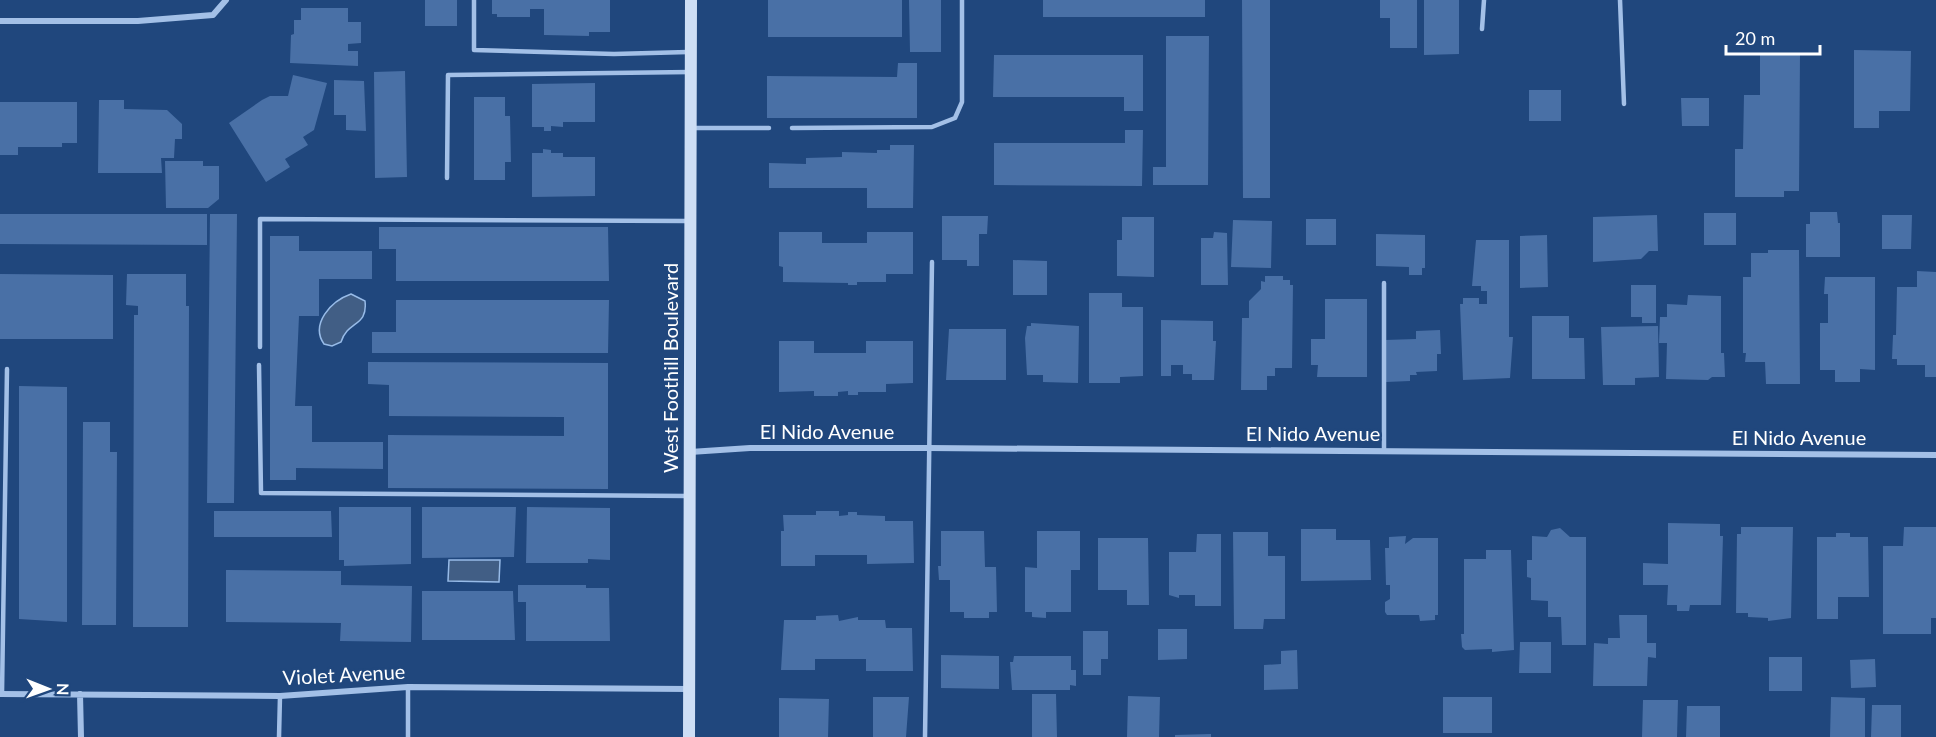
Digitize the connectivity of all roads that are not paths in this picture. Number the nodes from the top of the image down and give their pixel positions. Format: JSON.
{"nodes":[{"id":1,"x":226,"y":0,"type":"edge"},
{"id":2,"x":474,"y":0,"type":"edge"},
{"id":3,"x":691,"y":0,"type":"edge"},
{"id":4,"x":962,"y":0,"type":"edge"},
{"id":5,"x":1484,"y":0,"type":"edge"},
{"id":6,"x":1620,"y":0,"type":"edge"},
{"id":7,"x":0,"y":21,"type":"edge"},
{"id":8,"x":1482,"y":29,"type":"dead end"},
{"id":9,"x":691,"y":52,"type":"junction"},
{"id":10,"x":691,"y":72,"type":"junction"},
{"id":11,"x":1624,"y":104,"type":"dead end"},
{"id":12,"x":691,"y":128,"type":"junction"},
{"id":13,"x":769,"y":128,"type":"dead end"},
{"id":14,"x":792,"y":128,"type":"dead end"},
{"id":15,"x":447,"y":178,"type":"dead end"},
{"id":16,"x":691,"y":221,"type":"junction"},
{"id":17,"x":932,"y":262,"type":"dead end"},
{"id":18,"x":1384,"y":283,"type":"dead end"},
{"id":19,"x":260,"y":347,"type":"dead end"},
{"id":20,"x":259,"y":365,"type":"dead end"},
{"id":21,"x":7,"y":369,"type":"dead end"},
{"id":22,"x":928,"y":448,"type":"junction"},
{"id":23,"x":1384,"y":451,"type":"junction"},
{"id":24,"x":690,"y":452,"type":"junction"},
{"id":25,"x":1936,"y":455,"type":"edge"},
{"id":26,"x":690,"y":496,"type":"junction"},
{"id":27,"x":408,"y":687,"type":"junction"},
{"id":28,"x":690,"y":689,"type":"junction"},
{"id":29,"x":80,"y":693,"type":"junction"},
{"id":30,"x":1,"y":694,"type":"edge"},
{"id":31,"x":280,"y":696,"type":"junction"},
{"id":32,"x":81,"y":737,"type":"edge"},
{"id":33,"x":279,"y":737,"type":"edge"},
{"id":34,"x":408,"y":737,"type":"edge"},
{"id":35,"x":689,"y":737,"type":"edge"},
{"id":36,"x":926,"y":737,"type":"edge"}],
"edges":[{"from":1,"to":7,"type":"street"},
{"from":2,"to":9,"type":"lane"},
{"from":3,"to":9,"type":"main road","name":"West Foothill Boulevard"},
{"from":4,"to":14,"type":"lane"},
{"from":5,"to":8,"type":"lane"},
{"from":6,"to":11,"type":"lane"},
{"from":9,"to":10,"type":"main road","name":"West Foothill Boulevard"},
{"from":10,"to":12,"type":"main road","name":"West Foothill Boulevard"},
{"from":10,"to":15,"type":"lane"},
{"from":12,"to":13,"type":"lane"},
{"from":12,"to":16,"type":"main road","name":"West Foothill Boulevard"},
{"from":16,"to":19,"type":"lane"},
{"from":16,"to":24,"type":"main road","name":"West Foothill Boulevard"},
{"from":17,"to":22,"type":"lane"},
{"from":18,"to":23,"type":"lane"},
{"from":20,"to":26,"type":"lane"},
{"from":21,"to":30,"type":"lane"},
{"from":22,"to":23,"type":"street","name":"El Nido Avenue"},
{"from":22,"to":24,"type":"street","name":"El Nido Avenue"},
{"from":22,"to":36,"type":"lane"},
{"from":23,"to":25,"type":"street","name":"El Nido Avenue"},
{"from":24,"to":26,"type":"main road","name":"West Foothill Boulevard"},
{"from":26,"to":28,"type":"main road","name":"West Foothill Boulevard"},
{"from":27,"to":28,"type":"street","name":"Violet Avenue"},
{"from":27,"to":31,"type":"street","name":"Violet Avenue"},
{"from":27,"to":34,"type":"lane"},
{"from":28,"to":35,"type":"main road","name":"West Foothill Boulevard"},
{"from":29,"to":30,"type":"street","name":"Violet Avenue"},
{"from":29,"to":31,"type":"street","name":"Violet Avenue"},
{"from":29,"to":32,"type":"street"},
{"from":31,"to":33,"type":"lane"}]}
